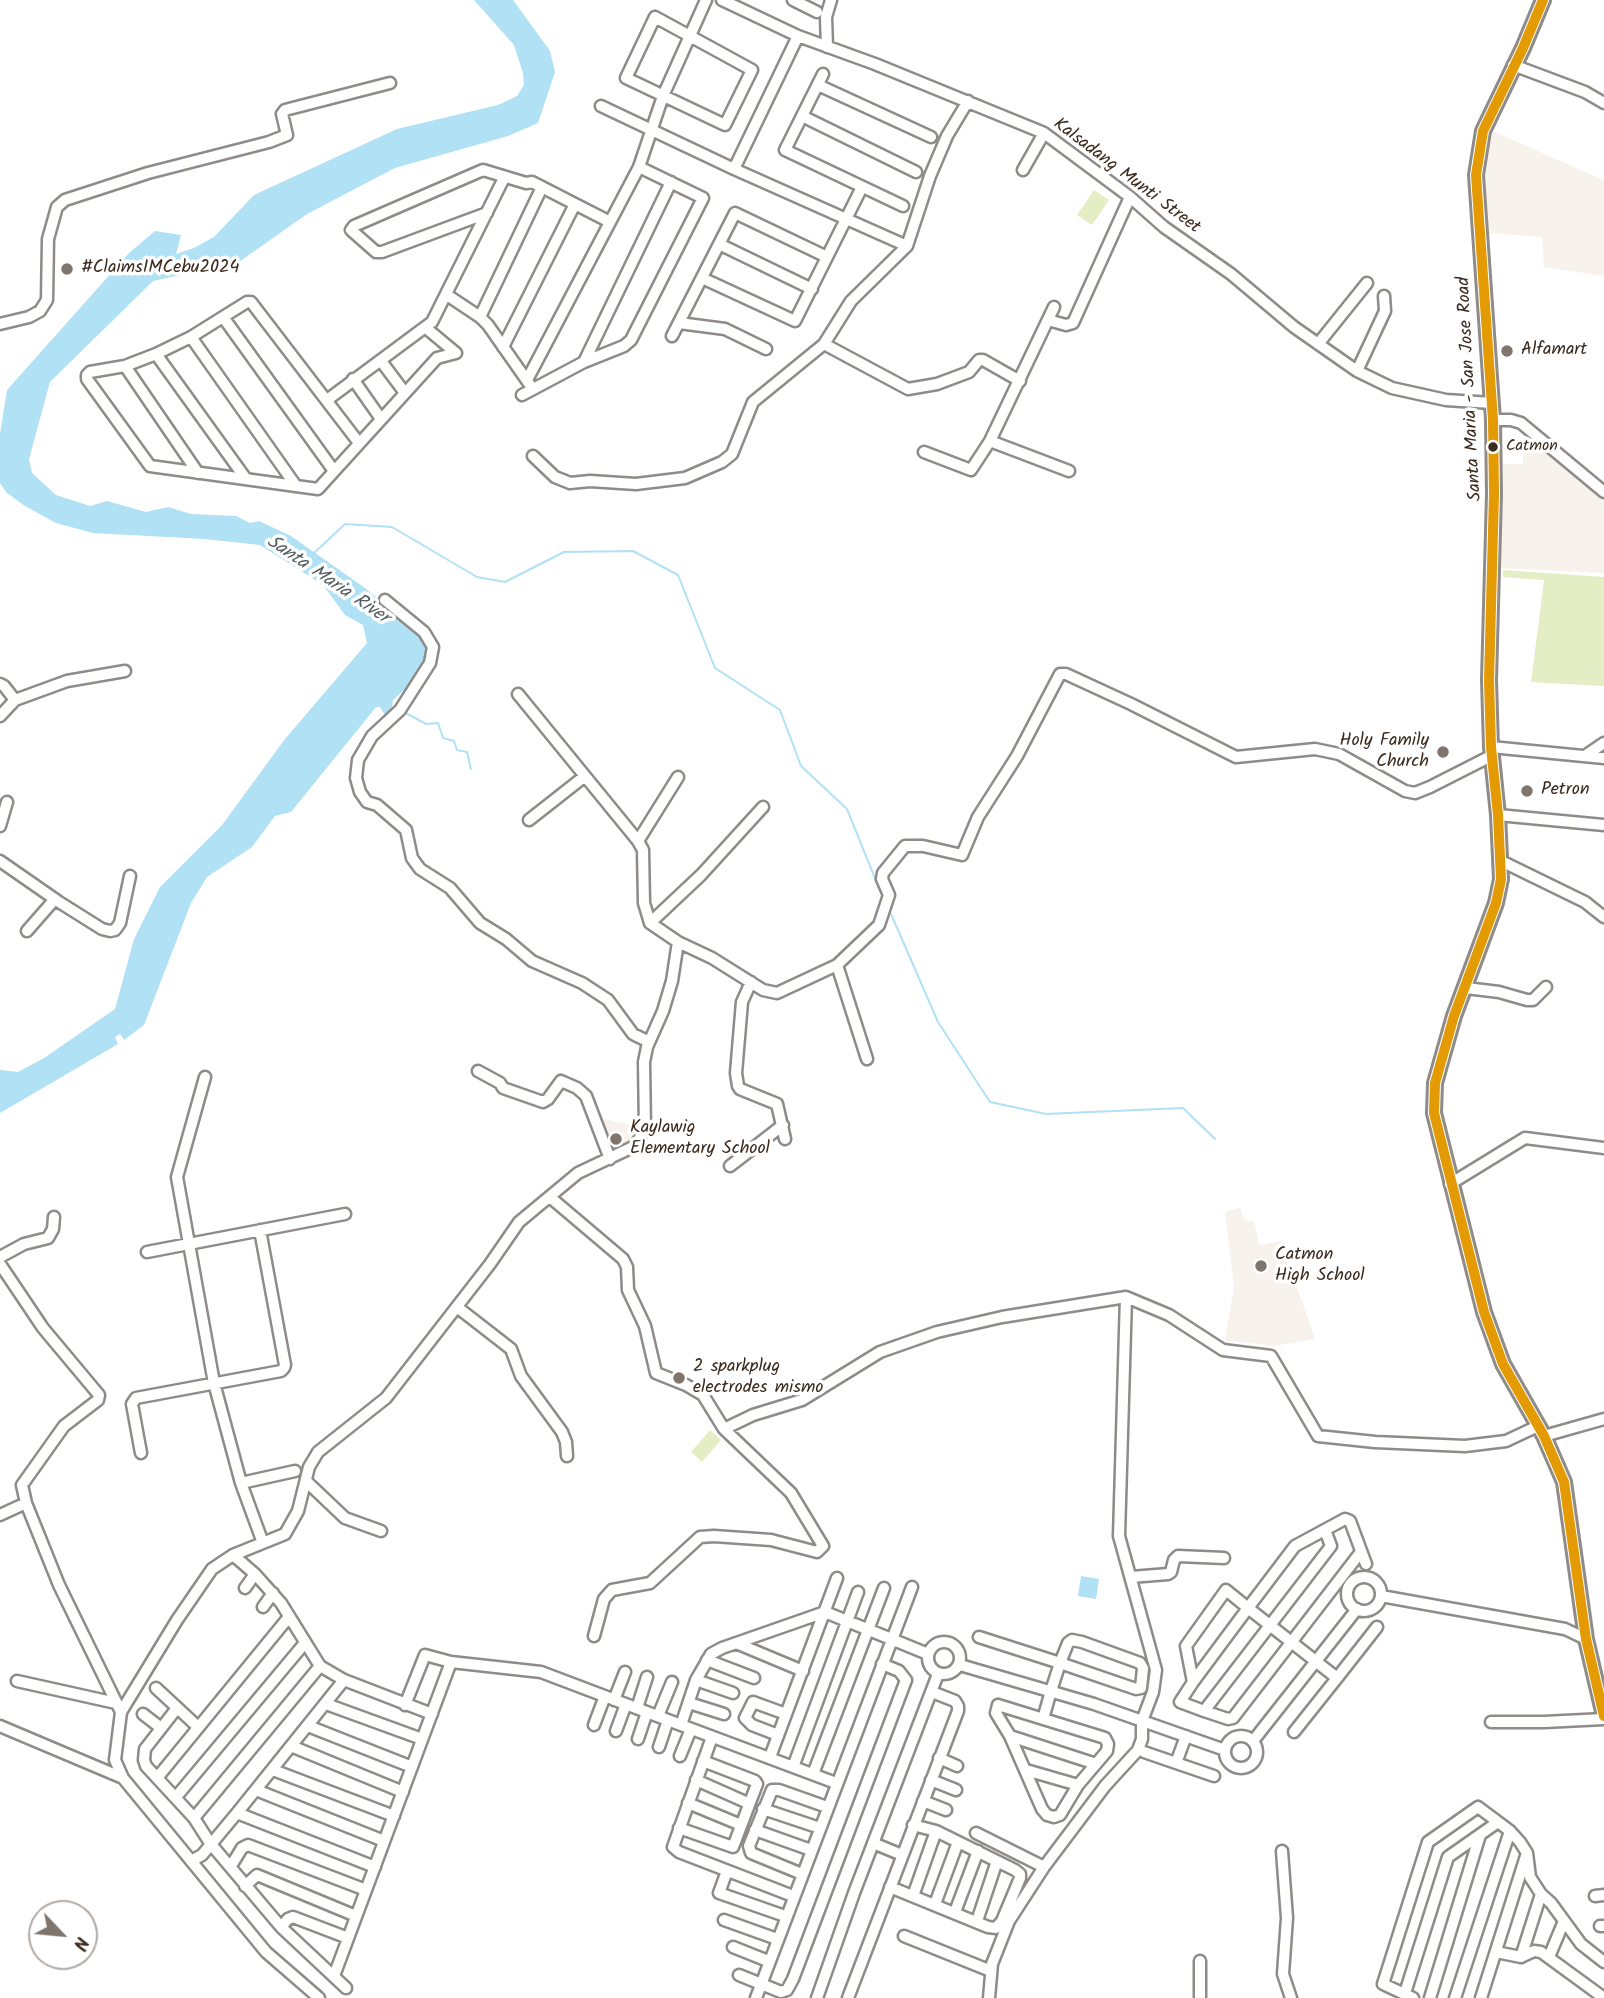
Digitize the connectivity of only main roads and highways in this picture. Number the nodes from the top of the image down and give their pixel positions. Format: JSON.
{"nodes":[{"id":1,"x":1543,"y":0,"type":"edge"},
{"id":2,"x":1604,"y":1718,"type":"edge"}],
"edges":[{"from":1,"to":2,"type":"main road","name":"Santa Maria - San Jose Road"}]}
